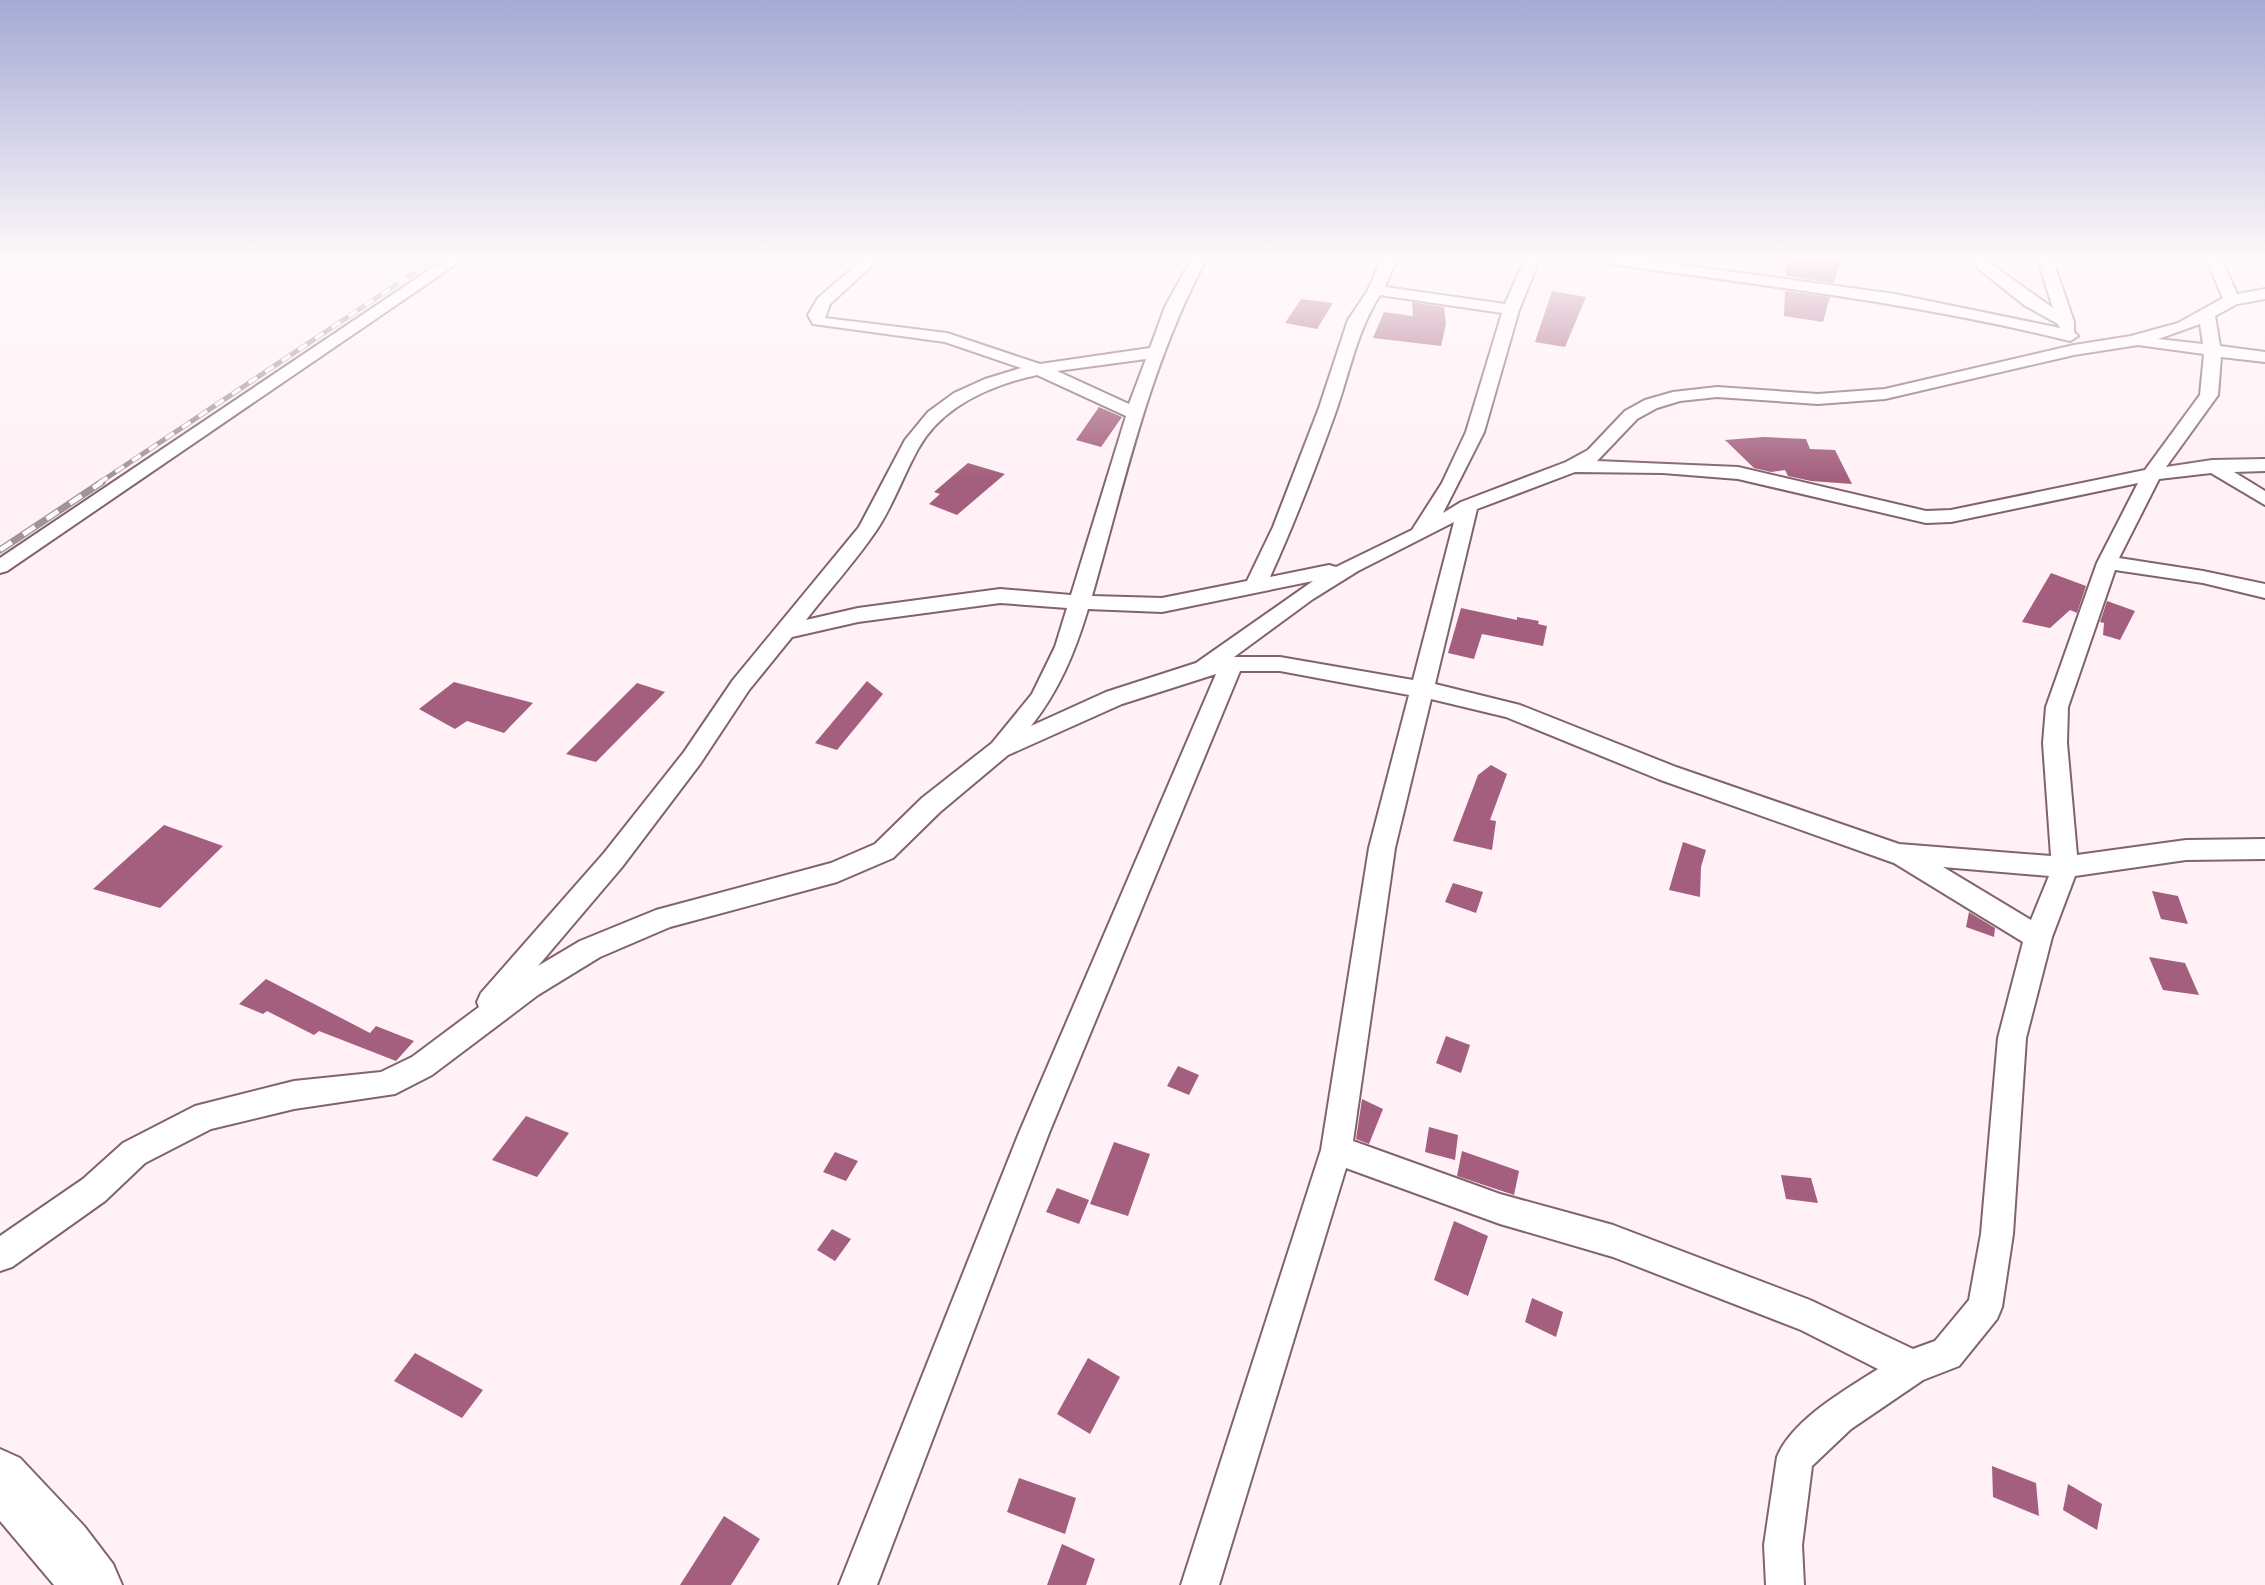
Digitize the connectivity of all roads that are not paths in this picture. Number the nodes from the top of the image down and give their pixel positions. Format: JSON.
{"nodes":[{"id":1,"x":348,"y":332,"type":"edge"},
{"id":2,"x":916,"y":332,"type":"edge"},
{"id":3,"x":1164,"y":332,"type":"edge"},
{"id":4,"x":1352,"y":332,"type":"edge"},
{"id":5,"x":1505,"y":332,"type":"edge"},
{"id":6,"x":2053,"y":332,"type":"edge"},
{"id":7,"x":2065,"y":332,"type":"edge"},
{"id":8,"x":2069,"y":332,"type":"edge"},
{"id":9,"x":2164,"y":332,"type":"edge"},
{"id":10,"x":2209,"y":332,"type":"edge"},
{"id":11,"x":2070,"y":336,"type":"junction"},
{"id":12,"x":2133,"y":341,"type":"junction"},
{"id":13,"x":2212,"y":351,"type":"junction"},
{"id":14,"x":1157,"y":352,"type":"junction"},
{"id":15,"x":2265,"y":357,"type":"edge"},
{"id":16,"x":1036,"y":370,"type":"junction"},
{"id":17,"x":1136,"y":414,"type":"junction"},
{"id":18,"x":2210,"y":465,"type":"junction"},
{"id":19,"x":1573,"y":466,"type":"junction"},
{"id":20,"x":2265,"y":466,"type":"edge"},
{"id":21,"x":2153,"y":472,"type":"junction"},
{"id":22,"x":2265,"y":499,"type":"edge"},
{"id":23,"x":1468,"y":506,"type":"junction"},
{"id":24,"x":1418,"y":536,"type":"junction"},
{"id":25,"x":2107,"y":563,"type":"junction"},
{"id":26,"x":0,"y":567,"type":"edge"},
{"id":27,"x":1350,"y":567,"type":"junction"},
{"id":28,"x":1254,"y":588,"type":"junction"},
{"id":29,"x":2265,"y":591,"type":"edge"},
{"id":30,"x":1079,"y":602,"type":"junction"},
{"id":31,"x":786,"y":631,"type":"junction"},
{"id":32,"x":1232,"y":664,"type":"junction"},
{"id":33,"x":1200,"y":670,"type":"junction"},
{"id":34,"x":1424,"y":690,"type":"junction"},
{"id":35,"x":1000,"y":749,"type":"junction"},
{"id":36,"x":2265,"y":849,"type":"edge"},
{"id":37,"x":1898,"y":853,"type":"junction"},
{"id":38,"x":2065,"y":867,"type":"junction"},
{"id":39,"x":2038,"y":937,"type":"junction"},
{"id":40,"x":459,"y":1040,"type":"junction"},
{"id":41,"x":1336,"y":1150,"type":"junction"},
{"id":42,"x":0,"y":1255,"type":"edge"},
{"id":43,"x":1912,"y":1367,"type":"junction"},
{"id":44,"x":0,"y":1478,"type":"edge"},
{"id":45,"x":92,"y":1585,"type":"edge"},
{"id":46,"x":858,"y":1585,"type":"edge"},
{"id":47,"x":1199,"y":1585,"type":"edge"},
{"id":48,"x":1785,"y":1585,"type":"edge"}],
"edges":[{"from":1,"to":26,"type":"street"},
{"from":2,"to":16,"type":"street"},
{"from":3,"to":14,"type":"street"},
{"from":4,"to":28,"type":"street"},
{"from":5,"to":24,"type":"street"},
{"from":6,"to":11,"type":"street"},
{"from":7,"to":11,"type":"street"},
{"from":8,"to":11,"type":"street"},
{"from":9,"to":12,"type":"street"},
{"from":10,"to":13,"type":"street"},
{"from":11,"to":12,"type":"street"},
{"from":11,"to":19,"type":"street"},
{"from":12,"to":13,"type":"street"},
{"from":13,"to":15,"type":"street"},
{"from":13,"to":21,"type":"street"},
{"from":14,"to":16,"type":"street"},
{"from":14,"to":17,"type":"street"},
{"from":16,"to":17,"type":"street"},
{"from":16,"to":31,"type":"street"},
{"from":17,"to":30,"type":"street"},
{"from":18,"to":20,"type":"street"},
{"from":18,"to":21,"type":"street"},
{"from":18,"to":22,"type":"street"},
{"from":19,"to":21,"type":"street"},
{"from":19,"to":23,"type":"street"},
{"from":21,"to":25,"type":"street"},
{"from":23,"to":24,"type":"street"},
{"from":23,"to":34,"type":"street"},
{"from":24,"to":27,"type":"street"},
{"from":25,"to":29,"type":"street"},
{"from":25,"to":38,"type":"street"},
{"from":27,"to":28,"type":"street"},
{"from":27,"to":33,"type":"street"},
{"from":28,"to":30,"type":"street"},
{"from":30,"to":31,"type":"street"},
{"from":30,"to":35,"type":"street"},
{"from":31,"to":40,"type":"street"},
{"from":32,"to":33,"type":"street"},
{"from":32,"to":34,"type":"street"},
{"from":32,"to":46,"type":"street"},
{"from":33,"to":35,"type":"street"},
{"from":34,"to":37,"type":"street"},
{"from":34,"to":41,"type":"street"},
{"from":35,"to":40,"type":"street"},
{"from":36,"to":38,"type":"street"},
{"from":37,"to":38,"type":"street"},
{"from":37,"to":39,"type":"street"},
{"from":38,"to":39,"type":"street"},
{"from":39,"to":43,"type":"street"},
{"from":40,"to":42,"type":"street"},
{"from":41,"to":43,"type":"street"},
{"from":41,"to":47,"type":"street"},
{"from":43,"to":48,"type":"street"},
{"from":44,"to":45,"type":"highway"}]}
